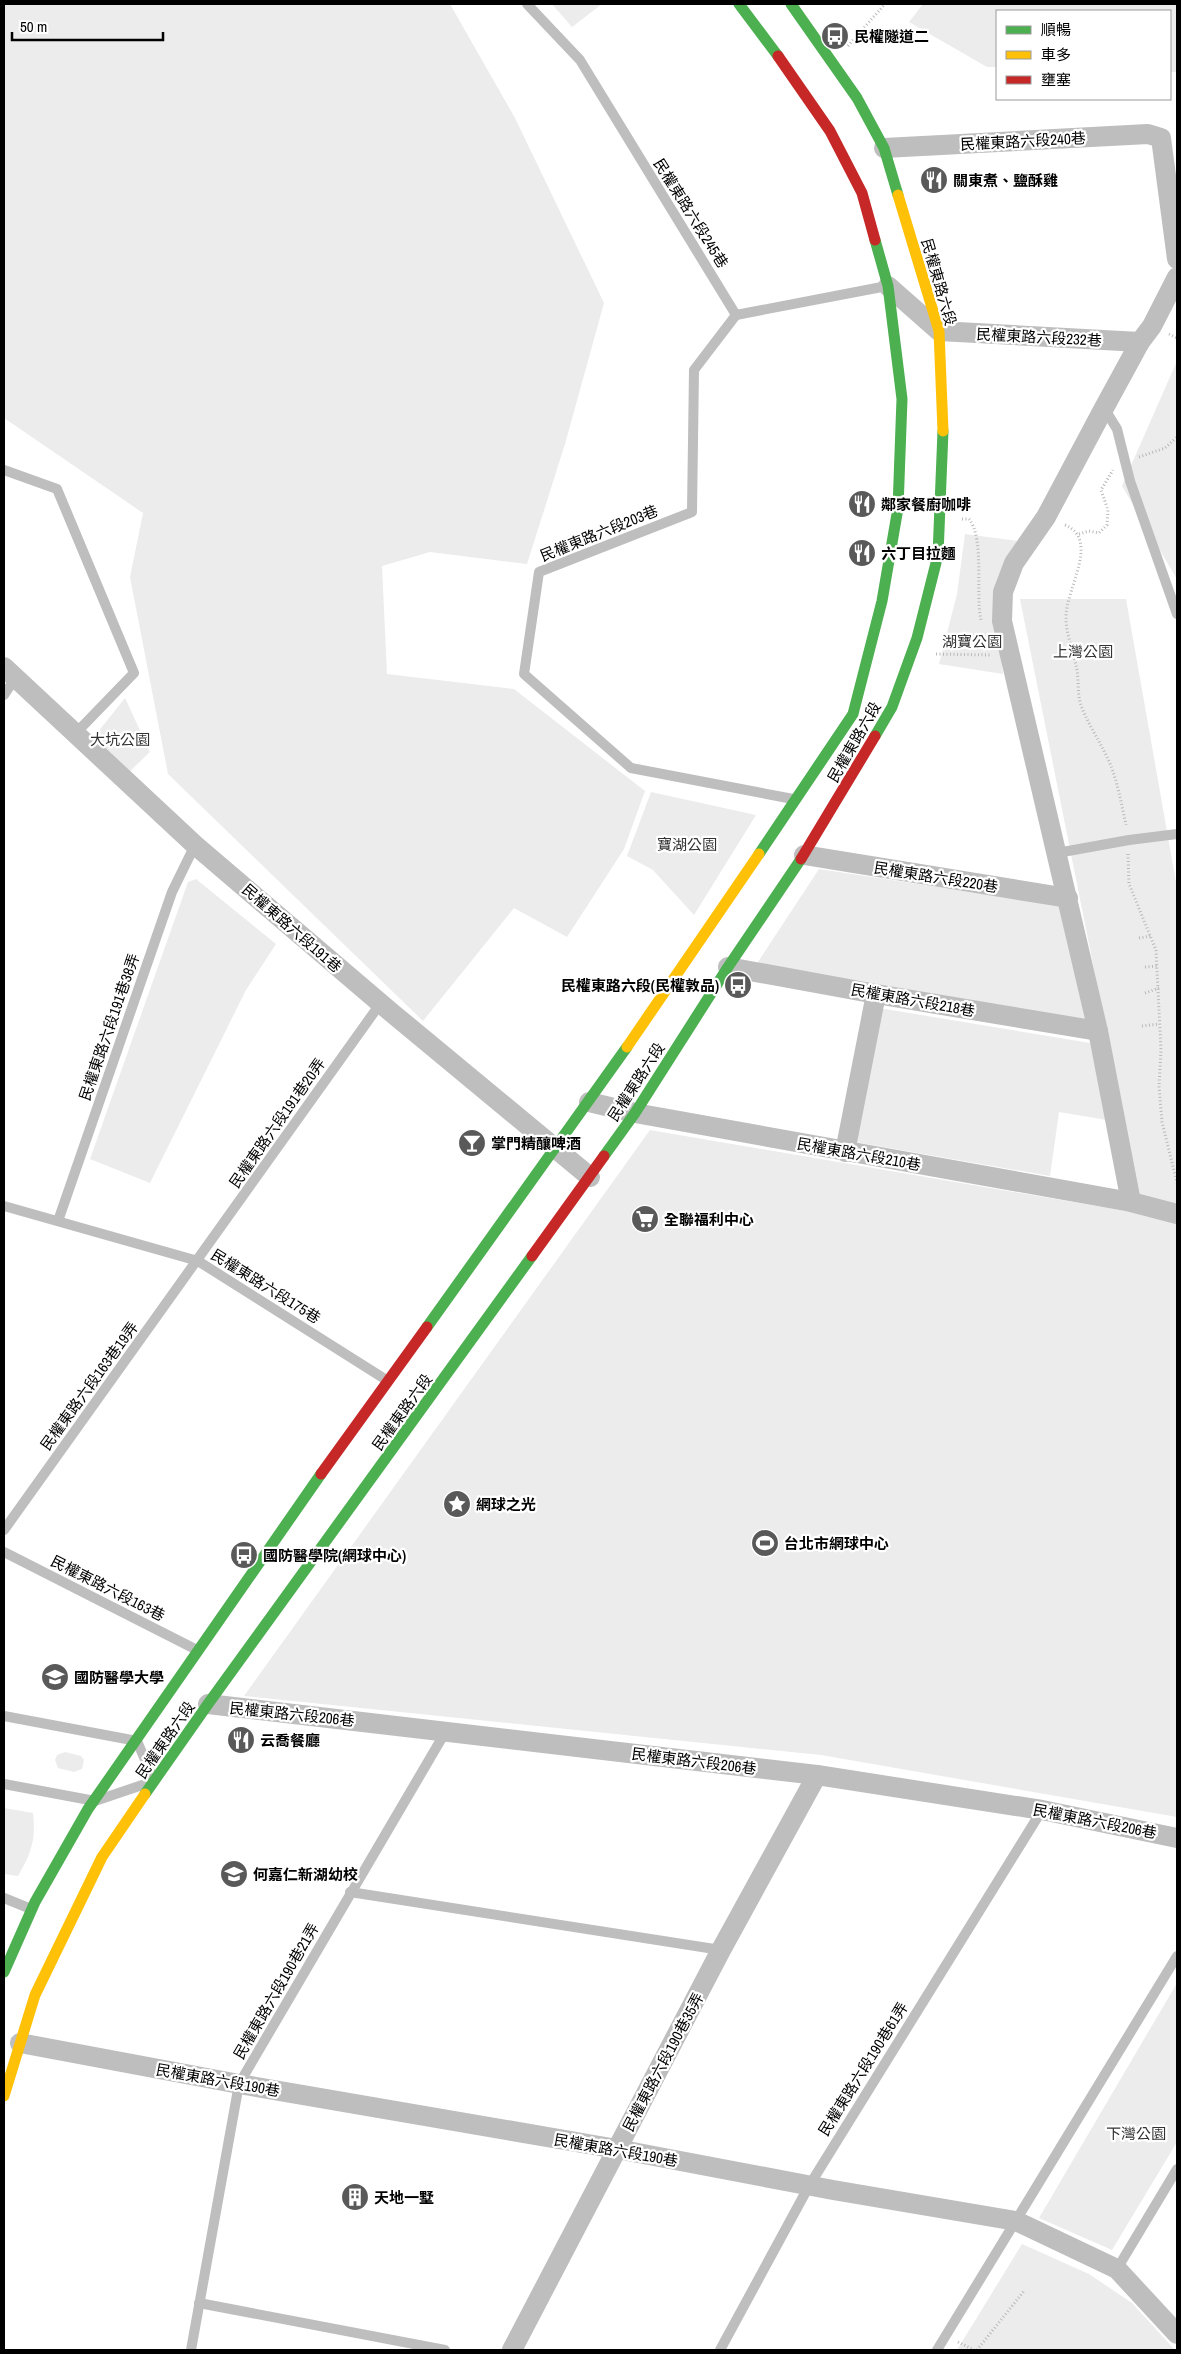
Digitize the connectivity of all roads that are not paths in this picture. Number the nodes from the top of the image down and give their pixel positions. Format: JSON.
{"nodes":[{"id":1,"x":528,"y":4,"type":"edge"},
{"id":2,"x":791,"y":4,"type":"edge"},
{"id":3,"x":744,"y":5,"type":"edge"},
{"id":4,"x":884,"y":148,"type":"junction"},
{"id":5,"x":1177,"y":260,"type":"edge"},
{"id":6,"x":1177,"y":277,"type":"edge"},
{"id":7,"x":888,"y":286,"type":"junction"},
{"id":8,"x":736,"y":315,"type":"junction"},
{"id":9,"x":939,"y":331,"type":"junction"},
{"id":10,"x":1140,"y":342,"type":"junction"},
{"id":11,"x":1104,"y":408,"type":"junction"},
{"id":12,"x":4,"y":470,"type":"edge"},
{"id":13,"x":1177,"y":614,"type":"edge"},
{"id":14,"x":10,"y":672,"type":"edge"},
{"id":15,"x":4,"y":695,"type":"edge"},
{"id":16,"x":76,"y":733,"type":"junction"},
{"id":17,"x":797,"y":800,"type":"junction"},
{"id":18,"x":1177,"y":834,"type":"edge"},
{"id":19,"x":195,"y":845,"type":"junction"},
{"id":20,"x":1057,"y":853,"type":"junction"},
{"id":21,"x":804,"y":855,"type":"junction"},
{"id":22,"x":1068,"y":898,"type":"junction"},
{"id":23,"x":728,"y":966,"type":"junction"},
{"id":24,"x":876,"y":994,"type":"junction"},
{"id":25,"x":380,"y":1004,"type":"junction"},
{"id":26,"x":1098,"y":1031,"type":"junction"},
{"id":27,"x":589,"y":1102,"type":"junction"},
{"id":28,"x":635,"y":1113,"type":"junction"},
{"id":29,"x":555,"y":1149,"type":"junction"},
{"id":30,"x":846,"y":1152,"type":"junction"},
{"id":31,"x":590,"y":1177,"type":"junction"},
{"id":32,"x":1131,"y":1202,"type":"junction"},
{"id":33,"x":4,"y":1206,"type":"edge"},
{"id":34,"x":1177,"y":1214,"type":"edge"},
{"id":35,"x":58,"y":1221,"type":"junction"},
{"id":36,"x":198,"y":1260,"type":"junction"},
{"id":37,"x":388,"y":1381,"type":"junction"},
{"id":38,"x":4,"y":1530,"type":"edge"},
{"id":39,"x":4,"y":1552,"type":"edge"},
{"id":40,"x":198,"y":1650,"type":"junction"},
{"id":41,"x":208,"y":1704,"type":"junction"},
{"id":42,"x":4,"y":1716,"type":"edge"},
{"id":43,"x":446,"y":1731,"type":"junction"},
{"id":44,"x":137,"y":1741,"type":"junction"},
{"id":45,"x":816,"y":1776,"type":"junction"},
{"id":46,"x":154,"y":1781,"type":"junction"},
{"id":47,"x":4,"y":1784,"type":"edge"},
{"id":48,"x":95,"y":1801,"type":"junction"},
{"id":49,"x":1042,"y":1810,"type":"junction"},
{"id":50,"x":1177,"y":1838,"type":"edge"},
{"id":51,"x":350,"y":1892,"type":"junction"},
{"id":52,"x":4,"y":1898,"type":"edge"},
{"id":53,"x":32,"y":1909,"type":"junction"},
{"id":54,"x":721,"y":1950,"type":"junction"},
{"id":55,"x":1177,"y":1956,"type":"edge"},
{"id":56,"x":4,"y":1972,"type":"edge"},
{"id":57,"x":20,"y":2044,"type":"junction"},
{"id":58,"x":239,"y":2084,"type":"junction"},
{"id":59,"x":4,"y":2096,"type":"edge"},
{"id":60,"x":617,"y":2149,"type":"junction"},
{"id":61,"x":1177,"y":2169,"type":"edge"},
{"id":62,"x":809,"y":2186,"type":"junction"},
{"id":63,"x":1016,"y":2221,"type":"junction"},
{"id":64,"x":1117,"y":2269,"type":"junction"},
{"id":65,"x":200,"y":2304,"type":"junction"},
{"id":66,"x":1177,"y":2334,"type":"edge"},
{"id":67,"x":191,"y":2350,"type":"edge"},
{"id":68,"x":445,"y":2350,"type":"edge"},
{"id":69,"x":512,"y":2350,"type":"edge"},
{"id":70,"x":720,"y":2350,"type":"edge"},
{"id":71,"x":937,"y":2350,"type":"edge"}],
"edges":[{"from":1,"to":8,"type":"lane","name":"民權東路六段245巷"},
{"from":2,"to":4,"type":"main road","name":"民權東路六段"},
{"from":3,"to":7,"type":"main road","name":"民權東路六段"},
{"from":4,"to":5,"type":"street","name":"民權東路六段240巷"},
{"from":4,"to":9,"type":"main road","name":"民權東路六段"},
{"from":6,"to":10,"type":"street"},
{"from":7,"to":8,"type":"lane"},
{"from":7,"to":9,"type":"street"},
{"from":7,"to":17,"type":"main road","name":"民權東路六段"},
{"from":8,"to":17,"type":"lane","name":"民權東路六段203巷"},
{"from":9,"to":10,"type":"street","name":"民權東路六段232巷"},
{"from":9,"to":21,"type":"main road","name":"民權東路六段"},
{"from":10,"to":11,"type":"street"},
{"from":11,"to":13,"type":"lane"},
{"from":11,"to":20,"type":"street"},
{"from":12,"to":16,"type":"lane"},
{"from":14,"to":15,"type":"lane"},
{"from":14,"to":16,"type":"street","name":"民權東路六段191巷"},
{"from":16,"to":19,"type":"street","name":"民權東路六段191巷"},
{"from":17,"to":27,"type":"main road","name":"民權東路六段"},
{"from":18,"to":20,"type":"lane"},
{"from":19,"to":25,"type":"street","name":"民權東路六段191巷"},
{"from":19,"to":35,"type":"lane","name":"民權東路六段191巷38弄"},
{"from":20,"to":22,"type":"street"},
{"from":21,"to":22,"type":"street","name":"民權東路六段220巷"},
{"from":21,"to":23,"type":"main road","name":"民權東路六段"},
{"from":22,"to":26,"type":"street"},
{"from":23,"to":24,"type":"street","name":"民權東路六段218巷"},
{"from":23,"to":28,"type":"main road","name":"民權東路六段"},
{"from":24,"to":26,"type":"street","name":"民權東路六段218巷"},
{"from":24,"to":30,"type":"street"},
{"from":25,"to":29,"type":"street","name":"民權東路六段191巷"},
{"from":25,"to":36,"type":"lane","name":"民權東路六段191巷20弄"},
{"from":26,"to":32,"type":"street"},
{"from":27,"to":28,"type":"street","name":"民權東路六段210巷"},
{"from":27,"to":29,"type":"main road","name":"民權東路六段"},
{"from":28,"to":30,"type":"street","name":"民權東路六段210巷"},
{"from":28,"to":31,"type":"main road","name":"民權東路六段"},
{"from":29,"to":31,"type":"street","name":"民權東路六段191巷"},
{"from":29,"to":37,"type":"main road","name":"民權東路六段"},
{"from":30,"to":32,"type":"street","name":"民權東路六段210巷"},
{"from":31,"to":41,"type":"main road","name":"民權東路六段"},
{"from":32,"to":34,"type":"street","name":"民權東路六段210巷"},
{"from":33,"to":35,"type":"lane","name":"民權東路六段175巷"},
{"from":35,"to":36,"type":"lane","name":"民權東路六段175巷"},
{"from":36,"to":37,"type":"lane","name":"民權東路六段175巷"},
{"from":36,"to":38,"type":"lane","name":"民權東路六段163巷19弄"},
{"from":37,"to":40,"type":"main road","name":"民權東路六段"},
{"from":39,"to":40,"type":"lane","name":"民權東路六段163巷"},
{"from":40,"to":44,"type":"main road","name":"民權東路六段"},
{"from":41,"to":43,"type":"street","name":"民權東路六段206巷"},
{"from":41,"to":46,"type":"main road","name":"民權東路六段"},
{"from":42,"to":44,"type":"lane"},
{"from":43,"to":45,"type":"street","name":"民權東路六段206巷"},
{"from":43,"to":51,"type":"lane","name":"民權東路六段190巷21弄"},
{"from":44,"to":46,"type":"lane"},
{"from":44,"to":48,"type":"main road","name":"民權東路六段"},
{"from":45,"to":49,"type":"street","name":"民權東路六段206巷"},
{"from":45,"to":54,"type":"street","name":"民權東路六段190巷35弄"},
{"from":46,"to":48,"type":"lane"},
{"from":46,"to":57,"type":"main road","name":"民權東路六段"},
{"from":47,"to":48,"type":"lane"},
{"from":48,"to":53,"type":"main road","name":"民權東路六段"},
{"from":49,"to":50,"type":"street","name":"民權東路六段206巷"},
{"from":49,"to":62,"type":"lane","name":"民權東路六段190巷61弄"},
{"from":51,"to":54,"type":"lane"},
{"from":51,"to":58,"type":"lane","name":"民權東路六段190巷21弄"},
{"from":52,"to":53,"type":"lane"},
{"from":53,"to":56,"type":"main road","name":"民權東路六段"},
{"from":54,"to":60,"type":"street","name":"民權東路六段190巷35弄"},
{"from":55,"to":63,"type":"lane"},
{"from":57,"to":58,"type":"street","name":"民權東路六段190巷"},
{"from":57,"to":59,"type":"main road","name":"民權東路六段"},
{"from":58,"to":60,"type":"street","name":"民權東路六段190巷"},
{"from":58,"to":65,"type":"lane","name":"民權東路六段190巷21弄"},
{"from":60,"to":62,"type":"street","name":"民權東路六段190巷"},
{"from":60,"to":69,"type":"street","name":"民權東路六段190巷35弄"},
{"from":61,"to":64,"type":"lane"},
{"from":62,"to":63,"type":"street","name":"民權東路六段190巷"},
{"from":62,"to":70,"type":"lane","name":"民權東路六段190巷61弄"},
{"from":63,"to":64,"type":"street","name":"民權東路六段190巷"},
{"from":63,"to":71,"type":"lane"},
{"from":64,"to":66,"type":"street","name":"民權東路六段190巷"},
{"from":65,"to":67,"type":"lane","name":"民權東路六段190巷21弄"},
{"from":65,"to":68,"type":"lane"}]}
